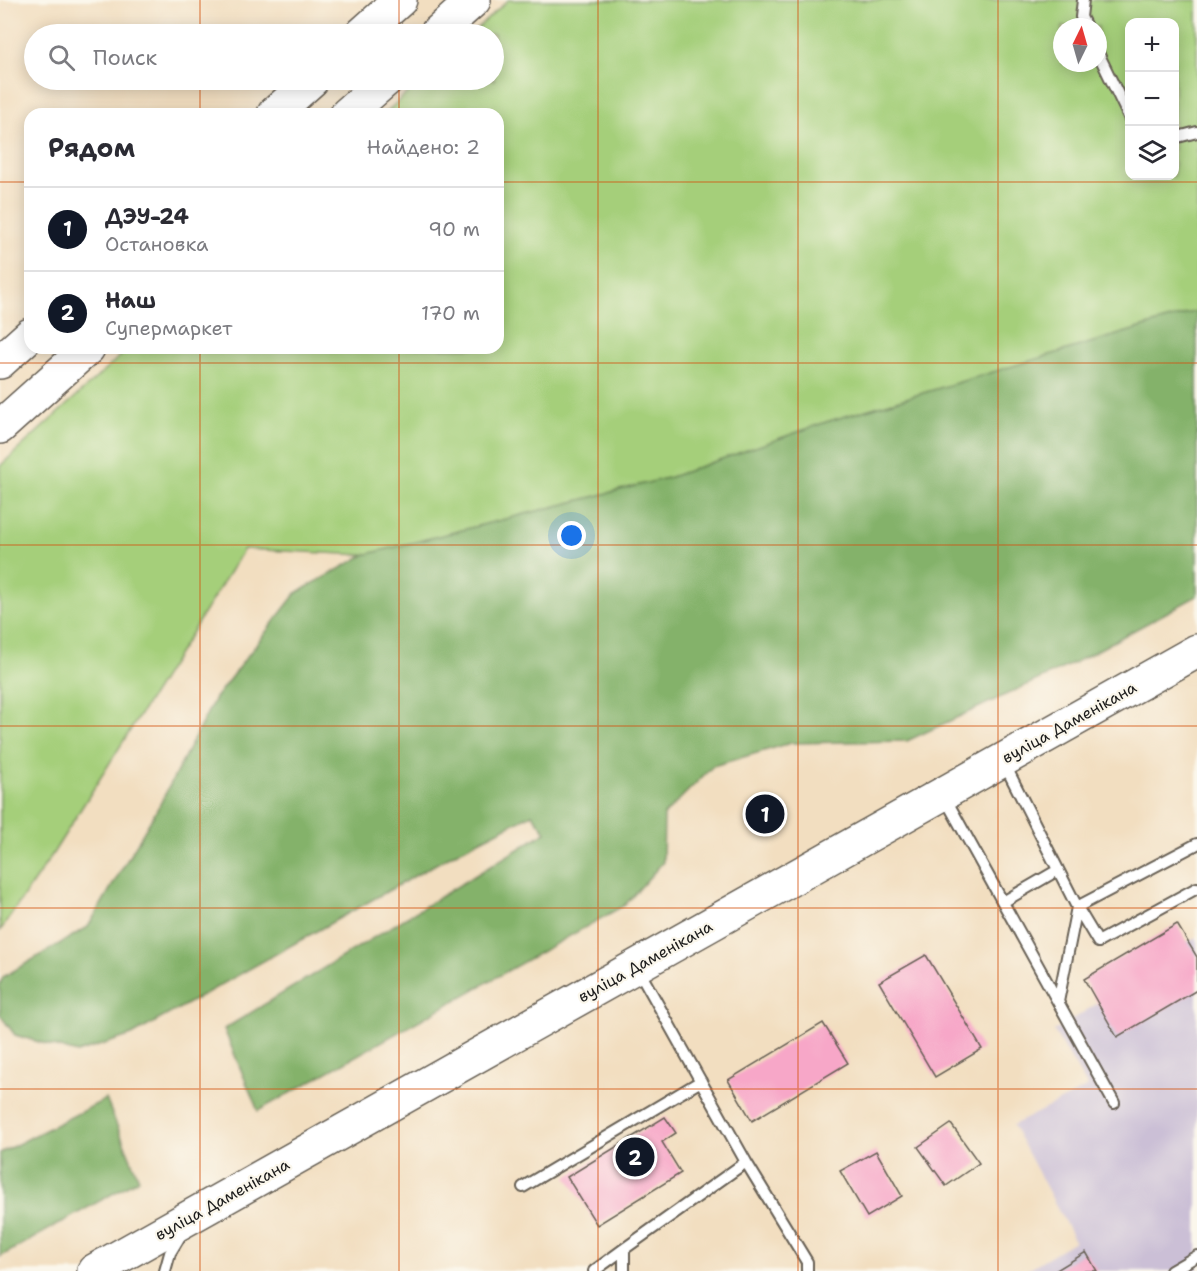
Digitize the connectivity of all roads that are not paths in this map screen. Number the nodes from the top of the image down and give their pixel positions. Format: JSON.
{"nodes":[{"id":1,"x":400,"y":0,"type":"edge"},
{"id":2,"x":474,"y":0,"type":"edge"},
{"id":3,"x":1083,"y":0,"type":"edge"},
{"id":4,"x":1082,"y":18,"type":"edge"},
{"id":5,"x":373,"y":24,"type":"edge"},
{"id":6,"x":447,"y":24,"type":"edge"},
{"id":7,"x":1107,"y":72,"type":"edge"},
{"id":8,"x":301,"y":90,"type":"edge"},
{"id":9,"x":375,"y":90,"type":"edge"},
{"id":10,"x":281,"y":108,"type":"edge"},
{"id":11,"x":354,"y":108,"type":"edge"},
{"id":12,"x":1125,"y":109,"type":"edge"},
{"id":13,"x":1197,"y":132,"type":"edge"},
{"id":14,"x":1179,"y":137,"type":"edge"},
{"id":15,"x":24,"y":340,"type":"edge"},
{"id":16,"x":81,"y":354,"type":"edge"},
{"id":17,"x":0,"y":362,"type":"edge"},
{"id":18,"x":0,"y":427,"type":"edge"},
{"id":19,"x":1197,"y":651,"type":"edge"},
{"id":20,"x":1002,"y":760,"type":"junction"},
{"id":21,"x":943,"y":793,"type":"junction"},
{"id":22,"x":1197,"y":844,"type":"edge"},
{"id":23,"x":1058,"y":870,"type":"junction"},
{"id":24,"x":1197,"y":888,"type":"edge"},
{"id":25,"x":1003,"y":902,"type":"junction"},
{"id":26,"x":1077,"y":907,"type":"junction"},
{"id":27,"x":636,"y":966,"type":"junction"},
{"id":28,"x":1058,"y":1002,"type":"junction"},
{"id":29,"x":701,"y":1081,"type":"junction"},
{"id":30,"x":1114,"y":1103,"type":"dead end"},
{"id":31,"x":746,"y":1162,"type":"junction"},
{"id":32,"x":523,"y":1187,"type":"dead end"},
{"id":33,"x":191,"y":1216,"type":"junction"},
{"id":34,"x":624,"y":1249,"type":"junction"},
{"id":35,"x":1197,"y":1256,"type":"edge"},
{"id":36,"x":94,"y":1271,"type":"edge"},
{"id":37,"x":165,"y":1271,"type":"edge"},
{"id":38,"x":594,"y":1271,"type":"edge"},
{"id":39,"x":624,"y":1271,"type":"edge"},
{"id":40,"x":807,"y":1271,"type":"edge"},
{"id":41,"x":1171,"y":1271,"type":"edge"}],
"edges":[{"from":1,"to":5,"type":"main road"},
{"from":2,"to":6,"type":"main road"},
{"from":3,"to":4,"type":"lane"},
{"from":7,"to":12,"type":"lane"},
{"from":8,"to":10,"type":"main road"},
{"from":9,"to":11,"type":"main road"},
{"from":13,"to":14,"type":"lane"},
{"from":15,"to":17,"type":"main road"},
{"from":16,"to":18,"type":"main road"},
{"from":19,"to":20,"type":"main road","name":"вуліца Даменікана"},
{"from":20,"to":21,"type":"main road","name":"вуліца Даменікана"},
{"from":20,"to":23,"type":"lane"},
{"from":21,"to":25,"type":"lane"},
{"from":21,"to":27,"type":"main road","name":"вуліца Даменікана"},
{"from":22,"to":26,"type":"lane"},
{"from":23,"to":25,"type":"lane"},
{"from":23,"to":26,"type":"lane"},
{"from":24,"to":26,"type":"lane"},
{"from":25,"to":28,"type":"lane"},
{"from":26,"to":28,"type":"lane"},
{"from":27,"to":29,"type":"lane"},
{"from":27,"to":33,"type":"main road","name":"вуліца Даменікана"},
{"from":28,"to":30,"type":"lane"},
{"from":29,"to":31,"type":"lane"},
{"from":29,"to":32,"type":"lane"},
{"from":31,"to":34,"type":"lane"},
{"from":31,"to":40,"type":"lane"},
{"from":33,"to":36,"type":"main road","name":"вуліца Даменікана"},
{"from":33,"to":37,"type":"lane"},
{"from":34,"to":38,"type":"lane"},
{"from":34,"to":39,"type":"lane"},
{"from":35,"to":41,"type":"lane"}]}
